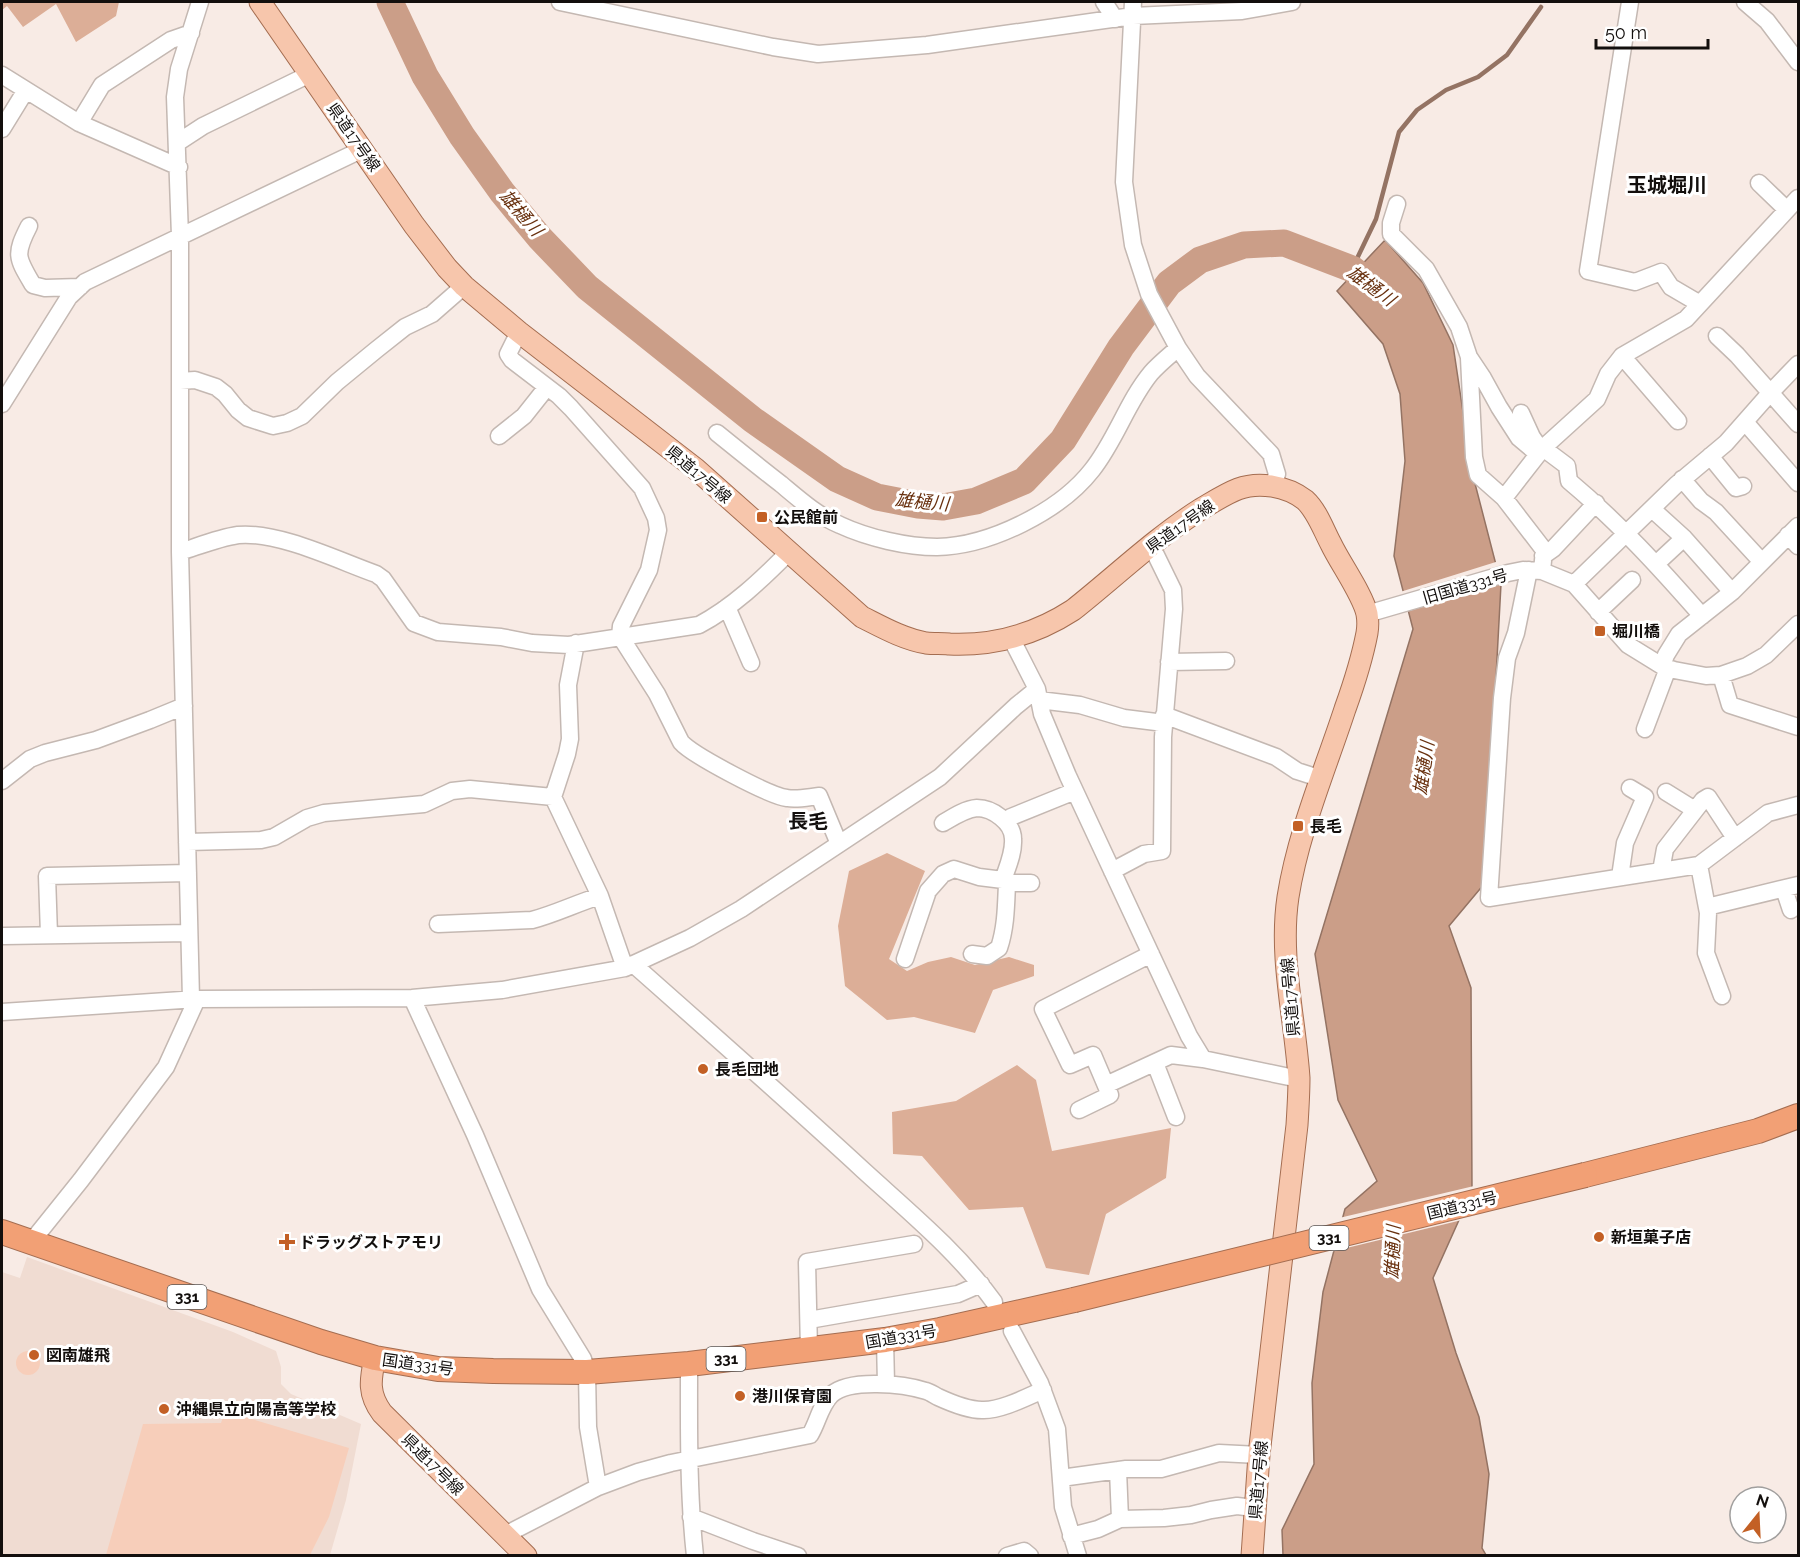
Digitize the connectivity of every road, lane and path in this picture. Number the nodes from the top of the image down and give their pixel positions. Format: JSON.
{"nodes":[{"id":1,"x":200,"y":2,"type":"edge"},
{"id":2,"x":260,"y":2,"type":"edge"},
{"id":3,"x":560,"y":2,"type":"edge"},
{"id":4,"x":1104,"y":2,"type":"edge"},
{"id":5,"x":1292,"y":2,"type":"edge"},
{"id":6,"x":1630,"y":2,"type":"edge"},
{"id":7,"x":1745,"y":2,"type":"edge"},
{"id":8,"x":1133,"y":9,"type":"edge"},
{"id":9,"x":1116,"y":19,"type":"junction"},
{"id":10,"x":191,"y":33,"type":"junction"},
{"id":11,"x":1798,"y":62,"type":"edge"},
{"id":12,"x":310,"y":74,"type":"junction"},
{"id":13,"x":2,"y":75,"type":"edge"},
{"id":14,"x":26,"y":90,"type":"junction"},
{"id":15,"x":80,"y":123,"type":"junction"},
{"id":16,"x":2,"y":129,"type":"edge"},
{"id":17,"x":177,"y":143,"type":"junction"},
{"id":18,"x":363,"y":149,"type":"junction"},
{"id":19,"x":178,"y":167,"type":"junction"},
{"id":20,"x":1759,"y":183,"type":"dead end"},
{"id":21,"x":1396,"y":204,"type":"dead end"},
{"id":22,"x":1794,"y":208,"type":"edge"},
{"id":23,"x":29,"y":226,"type":"dead end"},
{"id":24,"x":180,"y":236,"type":"junction"},
{"id":25,"x":464,"y":286,"type":"junction"},
{"id":26,"x":80,"y":287,"type":"junction"},
{"id":27,"x":1700,"y":304,"type":"junction"},
{"id":28,"x":519,"y":332,"type":"junction"},
{"id":29,"x":1717,"y":336,"type":"dead end"},
{"id":30,"x":1178,"y":348,"type":"junction"},
{"id":31,"x":1622,"y":356,"type":"junction"},
{"id":32,"x":1469,"y":357,"type":"junction"},
{"id":33,"x":1798,"y":364,"type":"edge"},
{"id":34,"x":180,"y":381,"type":"junction"},
{"id":35,"x":547,"y":387,"type":"junction"},
{"id":36,"x":1771,"y":392,"type":"junction"},
{"id":37,"x":2,"y":404,"type":"edge"},
{"id":38,"x":1521,"y":413,"type":"dead end"},
{"id":39,"x":1678,"y":421,"type":"dead end"},
{"id":40,"x":1744,"y":422,"type":"junction"},
{"id":41,"x":1798,"y":424,"type":"edge"},
{"id":42,"x":717,"y":433,"type":"dead end"},
{"id":43,"x":499,"y":436,"type":"dead end"},
{"id":44,"x":1541,"y":451,"type":"junction"},
{"id":45,"x":1710,"y":456,"type":"junction"},
{"id":46,"x":1682,"y":479,"type":"junction"},
{"id":47,"x":1798,"y":483,"type":"edge"},
{"id":48,"x":1273,"y":486,"type":"junction"},
{"id":49,"x":1743,"y":486,"type":"dead end"},
{"id":50,"x":1504,"y":498,"type":"junction"},
{"id":51,"x":1596,"y":503,"type":"junction"},
{"id":52,"x":1652,"y":508,"type":"junction"},
{"id":53,"x":1625,"y":532,"type":"junction"},
{"id":54,"x":1795,"y":536,"type":"edge"},
{"id":55,"x":1684,"y":538,"type":"junction"},
{"id":56,"x":1151,"y":545,"type":"junction"},
{"id":57,"x":180,"y":552,"type":"junction"},
{"id":58,"x":788,"y":553,"type":"junction"},
{"id":59,"x":1762,"y":562,"type":"junction"},
{"id":60,"x":1656,"y":564,"type":"junction"},
{"id":61,"x":1538,"y":566,"type":"junction"},
{"id":62,"x":1632,"y":580,"type":"dead end"},
{"id":63,"x":1574,"y":584,"type":"junction"},
{"id":64,"x":1732,"y":592,"type":"junction"},
{"id":65,"x":726,"y":608,"type":"junction"},
{"id":66,"x":1598,"y":612,"type":"junction"},
{"id":67,"x":1367,"y":614,"type":"junction"},
{"id":68,"x":1702,"y":616,"type":"junction"},
{"id":69,"x":1798,"y":624,"type":"edge"},
{"id":70,"x":620,"y":636,"type":"junction"},
{"id":71,"x":1011,"y":638,"type":"junction"},
{"id":72,"x":576,"y":643,"type":"junction"},
{"id":73,"x":1226,"y":661,"type":"dead end"},
{"id":74,"x":1169,"y":662,"type":"junction"},
{"id":75,"x":751,"y":663,"type":"dead end"},
{"id":76,"x":1665,"y":667,"type":"junction"},
{"id":77,"x":1720,"y":675,"type":"junction"},
{"id":78,"x":1038,"y":694,"type":"junction"},
{"id":79,"x":184,"y":706,"type":"junction"},
{"id":80,"x":1164,"y":719,"type":"junction"},
{"id":81,"x":1798,"y":727,"type":"edge"},
{"id":82,"x":1645,"y":729,"type":"dead end"},
{"id":83,"x":1322,"y":779,"type":"junction"},
{"id":84,"x":2,"y":781,"type":"edge"},
{"id":85,"x":1630,"y":788,"type":"dead end"},
{"id":86,"x":1075,"y":791,"type":"junction"},
{"id":87,"x":1666,"y":792,"type":"dead end"},
{"id":88,"x":553,"y":797,"type":"junction"},
{"id":89,"x":1798,"y":805,"type":"edge"},
{"id":90,"x":1695,"y":810,"type":"junction"},
{"id":91,"x":1005,"y":821,"type":"junction"},
{"id":92,"x":943,"y":823,"type":"dead end"},
{"id":93,"x":1736,"y":838,"type":"junction"},
{"id":94,"x":187,"y":842,"type":"junction"},
{"id":95,"x":839,"y":844,"type":"junction"},
{"id":96,"x":1699,"y":865,"type":"junction"},
{"id":97,"x":1112,"y":871,"type":"junction"},
{"id":98,"x":1661,"y":871,"type":"junction"},
{"id":99,"x":188,"y":873,"type":"junction"},
{"id":100,"x":1620,"y":877,"type":"junction"},
{"id":101,"x":1005,"y":882,"type":"junction"},
{"id":102,"x":1031,"y":883,"type":"dead end"},
{"id":103,"x":1791,"y":887,"type":"edge"},
{"id":104,"x":600,"y":896,"type":"junction"},
{"id":105,"x":1707,"y":907,"type":"junction"},
{"id":106,"x":1791,"y":910,"type":"dead end"},
{"id":107,"x":438,"y":924,"type":"dead end"},
{"id":108,"x":189,"y":933,"type":"junction"},
{"id":109,"x":49,"y":935,"type":"junction"},
{"id":110,"x":4,"y":936,"type":"dead end"},
{"id":111,"x":972,"y":954,"type":"dead end"},
{"id":112,"x":1151,"y":954,"type":"junction"},
{"id":113,"x":905,"y":959,"type":"dead end"},
{"id":114,"x":629,"y":966,"type":"junction"},
{"id":115,"x":1722,"y":996,"type":"dead end"},
{"id":116,"x":412,"y":998,"type":"junction"},
{"id":117,"x":194,"y":999,"type":"junction"},
{"id":118,"x":2,"y":1012,"type":"edge"},
{"id":119,"x":1203,"y":1059,"type":"junction"},
{"id":120,"x":1155,"y":1063,"type":"junction"},
{"id":121,"x":1299,"y":1079,"type":"junction"},
{"id":122,"x":1106,"y":1085,"type":"junction"},
{"id":123,"x":1078,"y":1110,"type":"dead end"},
{"id":124,"x":1798,"y":1116,"type":"edge"},
{"id":125,"x":1176,"y":1117,"type":"dead end"},
{"id":126,"x":2,"y":1232,"type":"edge"},
{"id":127,"x":32,"y":1241,"type":"junction"},
{"id":128,"x":914,"y":1245,"type":"dead end"},
{"id":129,"x":981,"y":1284,"type":"junction"},
{"id":130,"x":994,"y":1302,"type":"dead end"},
{"id":131,"x":809,"y":1320,"type":"junction"},
{"id":132,"x":1012,"y":1331,"type":"dead end"},
{"id":133,"x":885,"y":1340,"type":"junction"},
{"id":134,"x":809,"y":1350,"type":"junction"},
{"id":135,"x":375,"y":1358,"type":"junction"},
{"id":136,"x":688,"y":1364,"type":"junction"},
{"id":137,"x":587,"y":1372,"type":"junction"},
{"id":138,"x":886,"y":1384,"type":"junction"},
{"id":139,"x":1043,"y":1390,"type":"junction"},
{"id":140,"x":1259,"y":1455,"type":"junction"},
{"id":141,"x":688,"y":1460,"type":"junction"},
{"id":142,"x":1118,"y":1470,"type":"junction"},
{"id":143,"x":1060,"y":1478,"type":"junction"},
{"id":144,"x":598,"y":1487,"type":"junction"},
{"id":145,"x":1254,"y":1508,"type":"junction"},
{"id":146,"x":691,"y":1516,"type":"junction"},
{"id":147,"x":1120,"y":1519,"type":"junction"},
{"id":148,"x":505,"y":1535,"type":"junction"},
{"id":149,"x":1071,"y":1536,"type":"junction"},
{"id":150,"x":526,"y":1556,"type":"edge"},
{"id":151,"x":695,"y":1556,"type":"edge"},
{"id":152,"x":798,"y":1556,"type":"edge"},
{"id":153,"x":1007,"y":1556,"type":"edge"},
{"id":154,"x":1030,"y":1556,"type":"edge"},
{"id":155,"x":1078,"y":1556,"type":"edge"},
{"id":156,"x":1252,"y":1556,"type":"edge"}],
"edges":[{"from":1,"to":10,"type":"street"},
{"from":2,"to":12,"type":"main road","name":"県道17号線"},
{"from":3,"to":9,"type":"street"},
{"from":4,"to":9,"type":"street"},
{"from":5,"to":8,"type":"street"},
{"from":6,"to":27,"type":"street"},
{"from":7,"to":11,"type":"street"},
{"from":8,"to":9,"type":"street"},
{"from":8,"to":30,"type":"street"},
{"from":10,"to":15,"type":"street"},
{"from":10,"to":17,"type":"street"},
{"from":12,"to":17,"type":"street"},
{"from":12,"to":18,"type":"main road","name":"県道17号線"},
{"from":13,"to":14,"type":"street"},
{"from":14,"to":15,"type":"street"},
{"from":14,"to":16,"type":"street"},
{"from":15,"to":19,"type":"street"},
{"from":17,"to":19,"type":"street"},
{"from":18,"to":24,"type":"street"},
{"from":18,"to":25,"type":"main road","name":"県道17号線"},
{"from":19,"to":24,"type":"street"},
{"from":20,"to":22,"type":"street"},
{"from":21,"to":32,"type":"street"},
{"from":22,"to":27,"type":"street"},
{"from":23,"to":26,"type":"street"},
{"from":24,"to":26,"type":"street"},
{"from":24,"to":34,"type":"street"},
{"from":25,"to":28,"type":"main road","name":"県道17号線"},
{"from":25,"to":34,"type":"street"},
{"from":26,"to":37,"type":"street"},
{"from":27,"to":31,"type":"street"},
{"from":28,"to":35,"type":"street"},
{"from":28,"to":58,"type":"main road","name":"県道17号線"},
{"from":29,"to":36,"type":"street"},
{"from":30,"to":42,"type":"street"},
{"from":30,"to":48,"type":"street"},
{"from":31,"to":39,"type":"street"},
{"from":31,"to":44,"type":"street"},
{"from":32,"to":44,"type":"street"},
{"from":32,"to":50,"type":"street"},
{"from":33,"to":36,"type":"street"},
{"from":34,"to":57,"type":"street"},
{"from":35,"to":43,"type":"street"},
{"from":35,"to":70,"type":"street"},
{"from":36,"to":40,"type":"street"},
{"from":36,"to":41,"type":"street"},
{"from":38,"to":44,"type":"street"},
{"from":40,"to":45,"type":"street"},
{"from":40,"to":47,"type":"street"},
{"from":44,"to":50,"type":"street"},
{"from":44,"to":51,"type":"street"},
{"from":45,"to":46,"type":"street"},
{"from":45,"to":49,"type":"street"},
{"from":46,"to":52,"type":"street"},
{"from":46,"to":59,"type":"street"},
{"from":48,"to":56,"type":"main road","name":"県道17号線"},
{"from":48,"to":67,"type":"main road","name":"県道17号線"},
{"from":50,"to":61,"type":"street"},
{"from":51,"to":53,"type":"street"},
{"from":51,"to":61,"type":"street"},
{"from":52,"to":53,"type":"street"},
{"from":52,"to":55,"type":"street"},
{"from":53,"to":60,"type":"street"},
{"from":53,"to":63,"type":"street"},
{"from":54,"to":59,"type":"street"},
{"from":55,"to":60,"type":"street"},
{"from":55,"to":64,"type":"street"},
{"from":56,"to":71,"type":"main road","name":"県道17号線"},
{"from":56,"to":74,"type":"street"},
{"from":57,"to":72,"type":"street"},
{"from":57,"to":79,"type":"street"},
{"from":58,"to":65,"type":"street"},
{"from":58,"to":71,"type":"main road","name":"県道17号線"},
{"from":59,"to":64,"type":"street"},
{"from":60,"to":68,"type":"street"},
{"from":61,"to":63,"type":"street"},
{"from":61,"to":67,"type":"street","name":"旧国道331号"},
{"from":61,"to":100,"type":"street"},
{"from":62,"to":66,"type":"street"},
{"from":63,"to":66,"type":"street"},
{"from":64,"to":68,"type":"street"},
{"from":65,"to":70,"type":"street"},
{"from":65,"to":75,"type":"street"},
{"from":66,"to":76,"type":"street"},
{"from":67,"to":83,"type":"main road","name":"県道17号線"},
{"from":68,"to":76,"type":"street"},
{"from":69,"to":77,"type":"street"},
{"from":70,"to":72,"type":"street"},
{"from":70,"to":95,"type":"street"},
{"from":71,"to":78,"type":"street"},
{"from":72,"to":88,"type":"street"},
{"from":73,"to":74,"type":"street"},
{"from":74,"to":80,"type":"street"},
{"from":76,"to":77,"type":"street"},
{"from":76,"to":82,"type":"street"},
{"from":77,"to":81,"type":"street"},
{"from":78,"to":80,"type":"street"},
{"from":78,"to":86,"type":"street"},
{"from":78,"to":95,"type":"street"},
{"from":79,"to":84,"type":"street"},
{"from":79,"to":94,"type":"street"},
{"from":80,"to":83,"type":"street"},
{"from":80,"to":97,"type":"street"},
{"from":83,"to":121,"type":"main road","name":"県道17号線"},
{"from":85,"to":100,"type":"street"},
{"from":86,"to":91,"type":"street"},
{"from":86,"to":97,"type":"street"},
{"from":87,"to":90,"type":"street"},
{"from":88,"to":94,"type":"street"},
{"from":88,"to":104,"type":"street"},
{"from":89,"to":93,"type":"street"},
{"from":90,"to":93,"type":"street"},
{"from":90,"to":98,"type":"street"},
{"from":91,"to":92,"type":"street"},
{"from":91,"to":101,"type":"street"},
{"from":93,"to":96,"type":"street"},
{"from":94,"to":99,"type":"street"},
{"from":95,"to":114,"type":"street"},
{"from":96,"to":98,"type":"street"},
{"from":96,"to":105,"type":"street"},
{"from":97,"to":112,"type":"street"},
{"from":98,"to":100,"type":"street"},
{"from":99,"to":108,"type":"street"},
{"from":99,"to":109,"type":"street"},
{"from":101,"to":102,"type":"street"},
{"from":101,"to":111,"type":"street"},
{"from":101,"to":113,"type":"street"},
{"from":103,"to":105,"type":"street"},
{"from":103,"to":106,"type":"street"},
{"from":104,"to":107,"type":"street"},
{"from":104,"to":114,"type":"street"},
{"from":105,"to":115,"type":"street"},
{"from":108,"to":109,"type":"street"},
{"from":108,"to":117,"type":"street"},
{"from":109,"to":110,"type":"street"},
{"from":112,"to":119,"type":"street"},
{"from":112,"to":122,"type":"street"},
{"from":114,"to":116,"type":"street"},
{"from":114,"to":129,"type":"street"},
{"from":116,"to":117,"type":"street"},
{"from":116,"to":137,"type":"street"},
{"from":117,"to":118,"type":"street"},
{"from":117,"to":127,"type":"street"},
{"from":119,"to":120,"type":"street"},
{"from":119,"to":121,"type":"street"},
{"from":120,"to":122,"type":"street"},
{"from":120,"to":125,"type":"street"},
{"from":121,"to":140,"type":"main road","name":"県道17号線"},
{"from":122,"to":123,"type":"street"},
{"from":124,"to":133,"type":"highway","name":"国道331号","number":"331","bridge":true},
{"from":126,"to":127,"type":"highway","name":"国道331号","number":"331"},
{"from":127,"to":135,"type":"highway","name":"国道331号","number":"331"},
{"from":128,"to":131,"type":"street"},
{"from":129,"to":130,"type":"street"},
{"from":129,"to":131,"type":"street"},
{"from":131,"to":134,"type":"street"},
{"from":132,"to":139,"type":"street"},
{"from":133,"to":134,"type":"highway","name":"国道331号","number":"331"},
{"from":133,"to":138,"type":"street"},
{"from":134,"to":136,"type":"highway","name":"国道331号","number":"331"},
{"from":135,"to":137,"type":"highway","name":"国道331号","number":"331"},
{"from":135,"to":148,"type":"main road","name":"県道17号線"},
{"from":136,"to":137,"type":"highway","name":"国道331号","number":"331"},
{"from":136,"to":141,"type":"street"},
{"from":137,"to":144,"type":"street"},
{"from":138,"to":139,"type":"street"},
{"from":138,"to":141,"type":"street"},
{"from":139,"to":143,"type":"street"},
{"from":140,"to":142,"type":"street"},
{"from":140,"to":145,"type":"main road","name":"県道17号線"},
{"from":141,"to":144,"type":"street"},
{"from":141,"to":146,"type":"street"},
{"from":142,"to":143,"type":"street"},
{"from":142,"to":147,"type":"street"},
{"from":143,"to":149,"type":"street"},
{"from":144,"to":148,"type":"street"},
{"from":145,"to":147,"type":"street"},
{"from":145,"to":156,"type":"main road","name":"県道17号線"},
{"from":146,"to":151,"type":"street"},
{"from":146,"to":152,"type":"street"},
{"from":147,"to":149,"type":"street"},
{"from":148,"to":150,"type":"main road","name":"県道17号線"},
{"from":149,"to":155,"type":"street"},
{"from":153,"to":154,"type":"street"}]}
